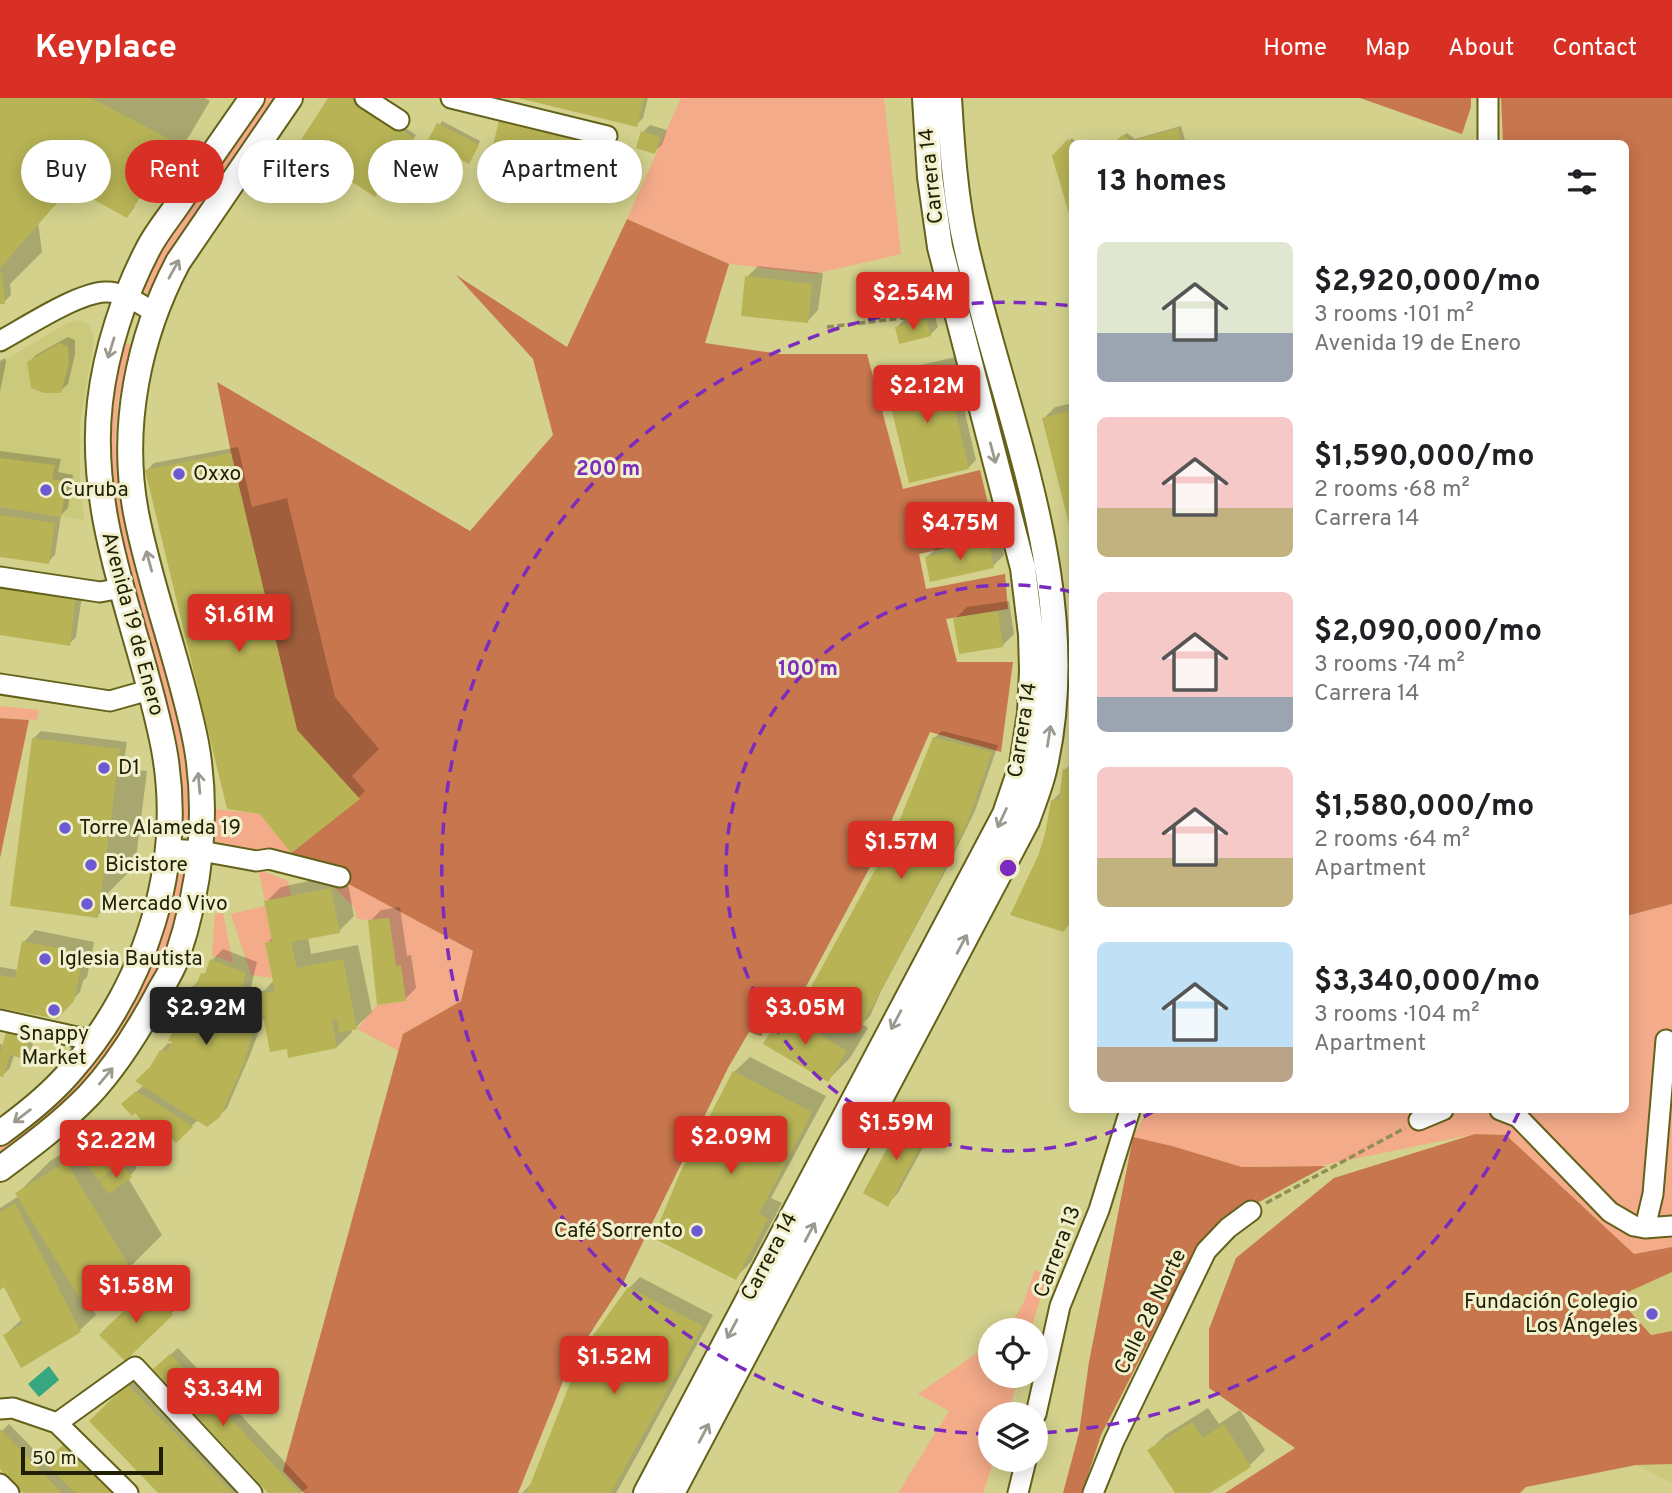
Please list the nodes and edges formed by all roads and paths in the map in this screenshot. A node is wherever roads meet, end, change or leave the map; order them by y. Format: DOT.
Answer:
graph roads {
  1 [pos="251,98"];
  2 [pos="290,98"];
  3 [pos="365,98"];
  4 [pos="451,98"];
  5 [pos="925,98"];
  6 [pos="949,98"];
  7 [pos="1488,98"];
  8 [pos="399,120"];
  9 [pos="607,136"];
  10 [pos="1488,140"];
  11 [pos="127,296"];
  12 [pos="956,312"];
  13 [pos="155,313"];
  14 [pos="827,327"];
  15 [pos="0,341"];
  16 [pos="0,577"];
  17 [pos="122,588"];
  18 [pos="0,684"];
  19 [pos="149,690"];
  20 [pos="168,849"];
  21 [pos="201,851"];
  22 [pos="340,877"];
  23 [pos="0,1020"];
  24 [pos="1666,1040"];
  25 [pos="95,1041"];
  26 [pos="1129,1113"];
  27 [pos="1508,1113"];
  28 [pos="1432,1114"];
  29 [pos="0,1133"];
  30 [pos="0,1169"];
  31 [pos="1251,1211"];
  32 [pos="1672,1226"];
  33 [pos="1645,1228"];
  34 [pos="1039,1402"];
  35 [pos="7,1408"];
  36 [pos="57,1423"];
  37 [pos="1023,1472"];
  38 [pos="0,1484"];
  39 [pos="9,1493"];
  40 [pos="128,1493"];
  41 [pos="252,1493"];
  42 [pos="646,1493"];
  43 [pos="672,1493"];
  44 [pos="1018,1493"];
  45 [pos="1093,1493"];
  1 -- 11 [label="main road, Avenida 19 de Enero"];
  13 -- 2 [label="main road, Avenida 19 de Enero, one-way"];
  3 -- 8 [label="street"];
  4 -- 9 [label="street"];
  5 -- 12 [label="main road, Carrera 14"];
  43 -- 6 [label="main road, Carrera 14, one-way"];
  7 -- 10 [label="street"];
  11 -- 13 [label="street"];
  11 -- 15 [label="street"];
  11 -- 17 [label="main road, Avenida 19 de Enero, one-way"];
  12 -- 14 [label="path"];
  12 -- 42 [label="main road, Carrera 14, one-way"];
  21 -- 13 [label="main road, Avenida 19 de Enero, one-way"];
  16 -- 17 [label="street"];
  17 -- 19 [label="main road, Avenida 19 de Enero"];
  18 -- 19 [label="street"];
  19 -- 20 [label="main road, Avenida 19 de Enero"];
  20 -- 21 [label="street"];
  20 -- 25 [label="main road, Avenida 19 de Enero"];
  21 -- 22 [label="street"];
  30 -- 21 [label="main road, Avenida 19 de Enero, one-way"];
  23 -- 25 [label="street"];
  24 -- 33 [label="street"];
  25 -- 29 [label="main road, Avenida 19 de Enero, one-way"];
  26 -- 34 [label="street, Carrera 13"];
  27 -- 33 [label="street"];
  28 -- 31 [label="path"];
  31 -- 45 [label="street, Calle 28 Norte"];
  32 -- 33 [label="street"];
  35 -- 36 [label="street"];
  36 -- 40 [label="street"];
  36 -- 41 [label="street"];
  37 -- 44 [label="street"];
  38 -- 39 [label="street"];
}
